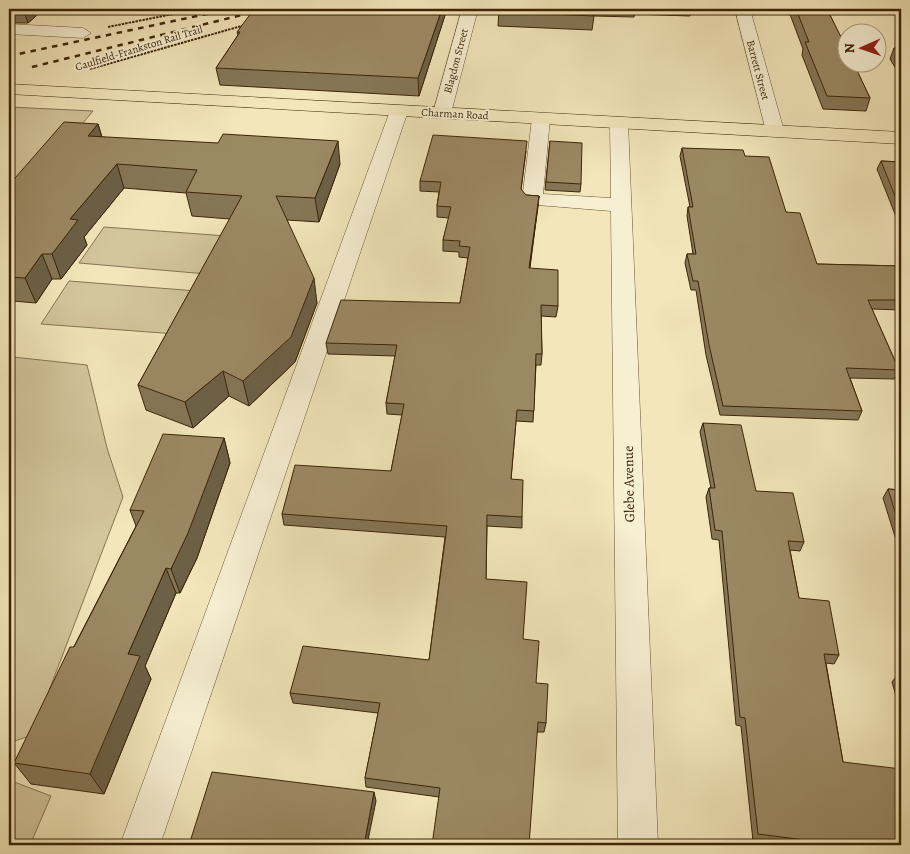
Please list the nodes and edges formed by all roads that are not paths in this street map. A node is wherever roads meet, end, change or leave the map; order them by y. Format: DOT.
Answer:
graph roads {
  1 [pos="470,9"];
  2 [pos="742,9"];
  3 [pos="9,29"];
  4 [pos="83,33"];
  5 [pos="9,89"];
  6 [pos="399,111"];
  7 [pos="442,113"];
  8 [pos="541,118"];
  9 [pos="619,123"];
  10 [pos="775,131"];
  11 [pos="901,138"];
  12 [pos="622,205"];
  13 [pos="140,845"];
  14 [pos="638,845"];
  1 -- 7 [label="street, Blagdon Street"];
  2 -- 10 [label="street, Barrett Street"];
  3 -- 4 [label="street"];
  5 -- 6 [label="main road, Charman Road"];
  6 -- 7 [label="main road, Charman Road"];
  6 -- 13 [label="street"];
  7 -- 8 [label="main road, Charman Road"];
  8 -- 9 [label="main road, Charman Road"];
  8 -- 12 [label="street"];
  9 -- 10 [label="main road, Charman Road"];
  9 -- 12 [label="street, Glebe Avenue"];
  10 -- 11 [label="main road, Charman Road"];
  12 -- 14 [label="street, Glebe Avenue"];
}
